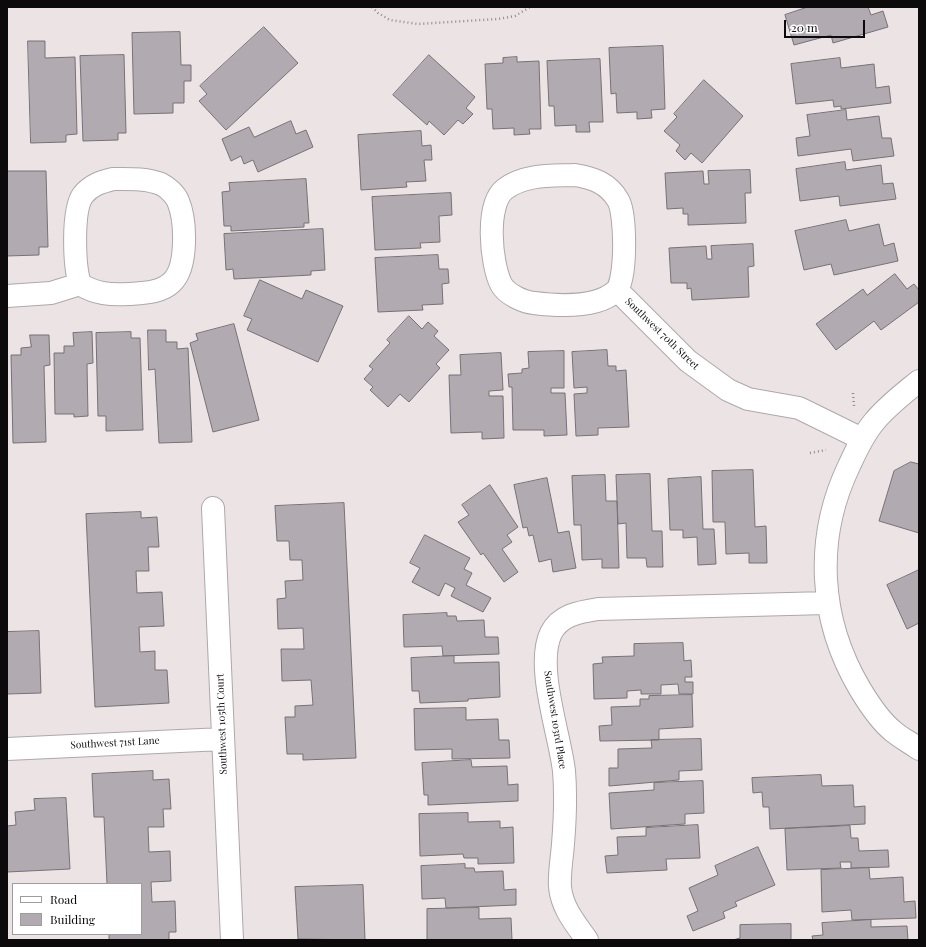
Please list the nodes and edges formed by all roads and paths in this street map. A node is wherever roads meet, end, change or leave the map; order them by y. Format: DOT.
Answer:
graph roads {
  1 [pos="372,7"];
  2 [pos="530,7"];
  3 [pos="80,284"];
  4 [pos="617,290"];
  5 [pos="7,296"];
  6 [pos="919,381"];
  7 [pos="853,393"];
  8 [pos="854,409"];
  9 [pos="862,439"];
  10 [pos="827,450"];
  11 [pos="810,453"];
  12 [pos="213,508"];
  13 [pos="827,603"];
  14 [pos="223,739"];
  15 [pos="7,748"];
  16 [pos="919,749"];
  17 [pos="232,940"];
  18 [pos="587,940"];
  1 -- 2 [label="path"];
  3 -- 3 [label="street"];
  3 -- 5 [label="street"];
  4 -- 4 [label="street, Southwest 70th Street"];
  4 -- 9 [label="street, Southwest 70th Street"];
  6 -- 9 [label="street"];
  7 -- 8 [label="path"];
  9 -- 13 [label="street"];
  10 -- 11 [label="path"];
  12 -- 14 [label="street, Southwest 105th Court"];
  13 -- 16 [label="street"];
  13 -- 18 [label="street, Southwest 103rd Place"];
  14 -- 15 [label="street, Southwest 71st Lane"];
  14 -- 17 [label="street, Southwest 105th Court"];
}
